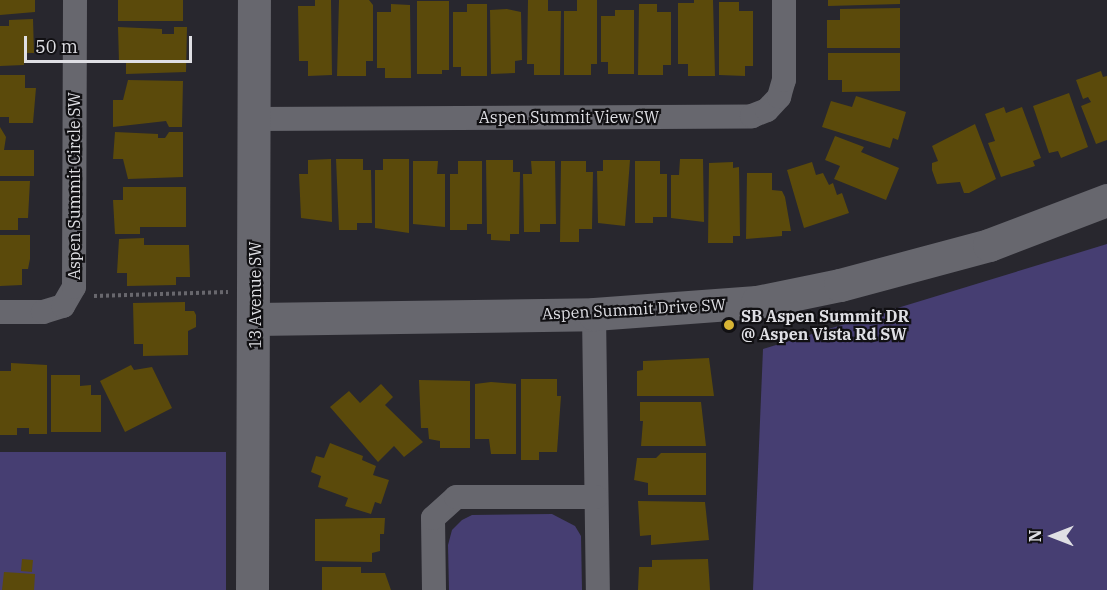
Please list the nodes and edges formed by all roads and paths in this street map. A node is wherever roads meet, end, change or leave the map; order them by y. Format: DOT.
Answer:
graph roads {
  1 [pos="75,0"];
  2 [pos="254,0"];
  3 [pos="784,0"];
  4 [pos="255,119"];
  5 [pos="1107,200"];
  6 [pos="69,296"];
  7 [pos="255,303"];
  8 [pos="0,312"];
  9 [pos="594,314"];
  10 [pos="596,497"];
  11 [pos="252,590"];
  12 [pos="434,590"];
  13 [pos="598,590"];
  1 -- 6 [label="street, Aspen Summit Circle SW"];
  2 -- 4 [label="street, 13 Avenue SW"];
  3 -- 4 [label="street, Aspen Summit View SW"];
  4 -- 7 [label="street, 13 Avenue SW"];
  5 -- 9 [label="street, Aspen Summit Drive SW"];
  6 -- 7 [label="path"];
  6 -- 8 [label="street, Aspen Summit Circle SW"];
  7 -- 9 [label="street, Aspen Summit Drive SW"];
  7 -- 11 [label="street, 13 Avenue SW"];
  9 -- 10 [label="street"];
  10 -- 12 [label="street"];
  10 -- 13 [label="street"];
}
